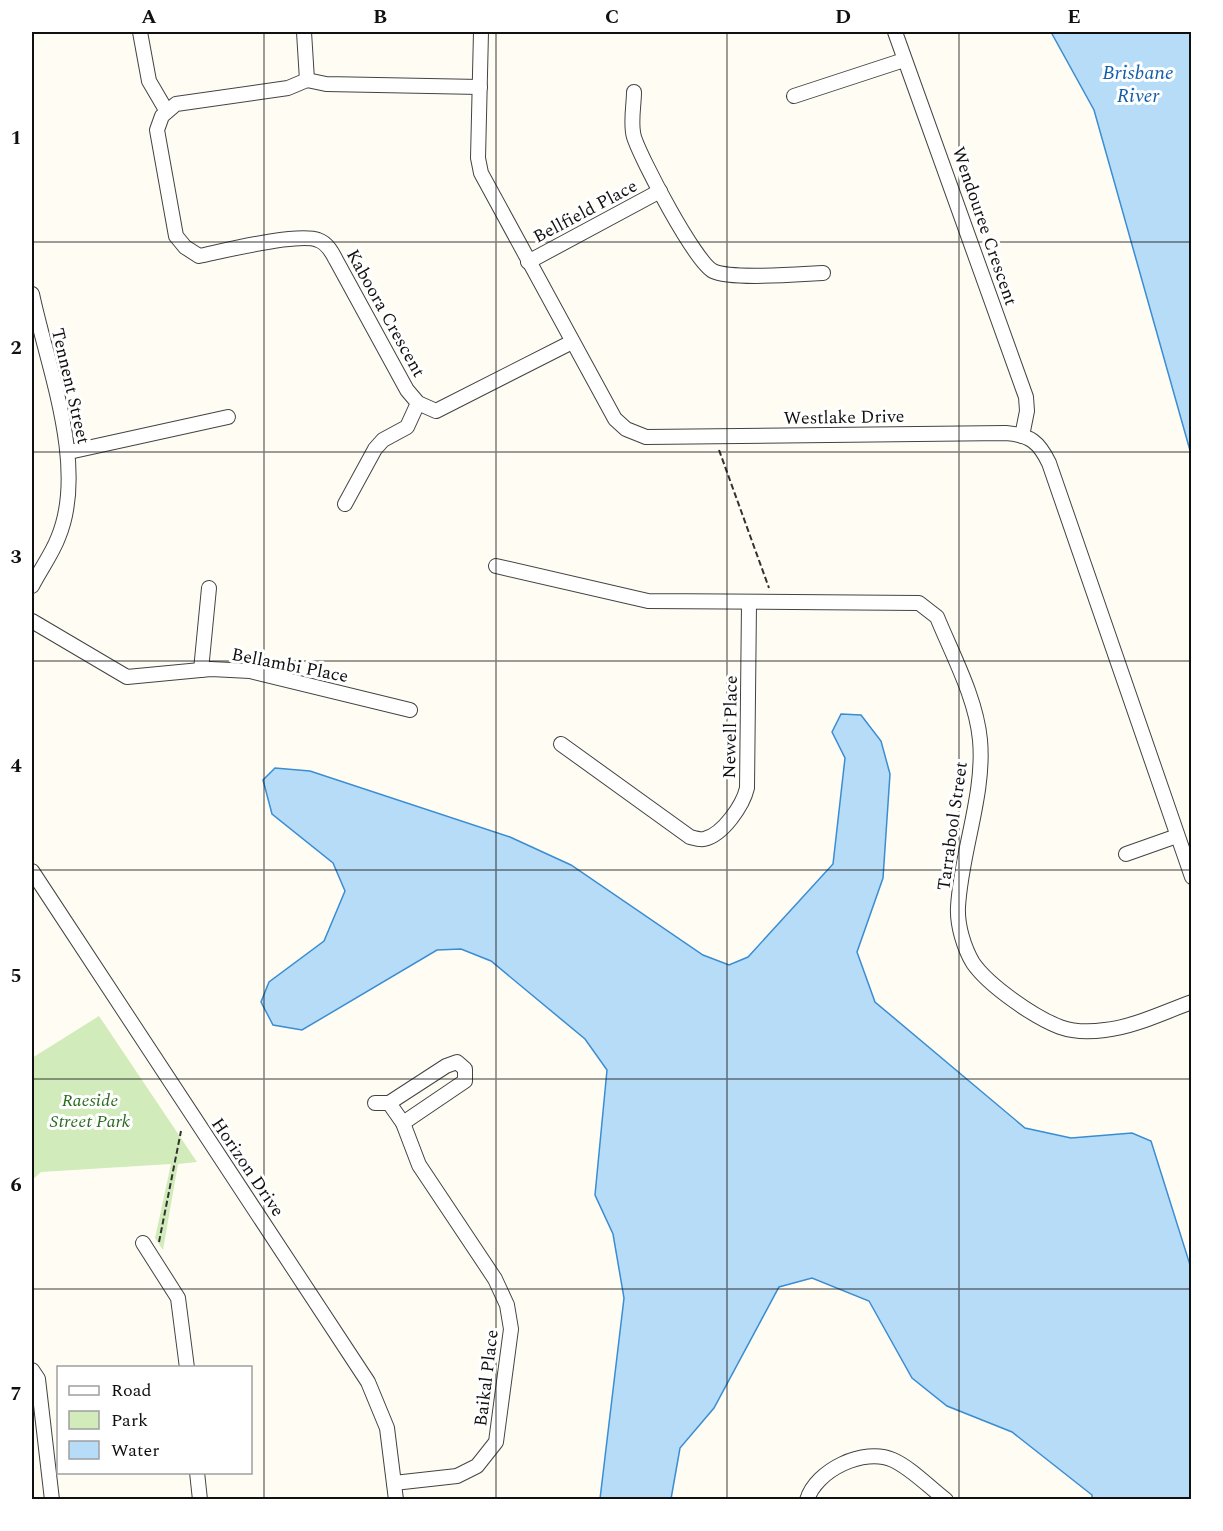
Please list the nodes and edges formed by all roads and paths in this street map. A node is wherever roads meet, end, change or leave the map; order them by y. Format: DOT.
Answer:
graph roads {
  1 [pos="140,32"];
  2 [pos="304,32"];
  3 [pos="481,32"];
  4 [pos="895,32"];
  5 [pos="904,60"];
  6 [pos="307,80"];
  7 [pos="480,87"];
  8 [pos="634,92"];
  9 [pos="794,96"];
  10 [pos="166,110"];
  11 [pos="660,191"];
  12 [pos="528,262"];
  13 [pos="823,273"];
  14 [pos="32,294"];
  15 [pos="35,325"];
  16 [pos="572,342"];
  17 [pos="418,403"];
  18 [pos="228,417"];
  19 [pos="1022,436"];
  20 [pos="719,450"];
  21 [pos="69,452"];
  22 [pos="345,504"];
  23 [pos="496,566"];
  24 [pos="32,586"];
  25 [pos="209,588"];
  26 [pos="775,603"];
  27 [pos="749,604"];
  28 [pos="32,621"];
  29 [pos="201,670"];
  30 [pos="410,710"];
  31 [pos="561,744"];
  32 [pos="1177,836"];
  33 [pos="1126,854"];
  34 [pos="32,871"];
  35 [pos="1191,877"];
  36 [pos="1191,1002"];
  37 [pos="403,1123"];
  38 [pos="181,1131"];
  39 [pos="144,1245"];
  40 [pos="187,1366"];
  41 [pos="32,1370"];
  42 [pos="197,1474"];
  43 [pos="394,1483"];
  44 [pos="52,1500"];
  45 [pos="200,1500"];
  46 [pos="396,1500"];
  47 [pos="807,1500"];
  48 [pos="946,1500"];
  1 -- 10 [label="street"];
  2 -- 6 [label="street"];
  3 -- 7 [label="street, Westlake Drive"];
  4 -- 5 [label="street, Wendouree Crescent"];
  5 -- 9 [label="street"];
  5 -- 19 [label="street, Wendouree Crescent"];
  6 -- 7 [label="street"];
  6 -- 10 [label="street"];
  7 -- 12 [label="street, Westlake Drive"];
  8 -- 11 [label="street, Bellfield Place"];
  10 -- 17 [label="street, Kaboora Crescent"];
  11 -- 12 [label="street, Bellfield Place"];
  11 -- 13 [label="street, Bellfield Place"];
  12 -- 16 [label="street, Westlake Drive"];
  14 -- 15 [label="street, Tennent Street"];
  15 -- 21 [label="street, Tennent Street"];
  16 -- 17 [label="street, Kaboora Crescent"];
  16 -- 19 [label="street, Westlake Drive"];
  17 -- 22 [label="street"];
  18 -- 21 [label="street"];
  19 -- 32 [label="street"];
  20 -- 26 [label="path"];
  21 -- 24 [label="street, Tennent Street"];
  23 -- 27 [label="street, Tarrabool Street"];
  25 -- 29 [label="street"];
  26 -- 27 [label="street, Tarrabool Street"];
  26 -- 36 [label="street, Tarrabool Street"];
  27 -- 31 [label="street, Newell Place"];
  28 -- 29 [label="street, Bellambi Place"];
  29 -- 30 [label="street, Bellambi Place"];
  32 -- 33 [label="street"];
  32 -- 35 [label="street"];
  34 -- 43 [label="street, Horizon Drive"];
  37 -- 37 [label="street, Baikal Place"];
  37 -- 43 [label="street, Baikal Place"];
  38 -- 39 [label="path"];
  39 -- 40 [label="street"];
  41 -- 44 [label="street"];
  42 -- 45 [label="street"];
  43 -- 46 [label="street, Horizon Drive"];
  47 -- 48 [label="street"];
}
